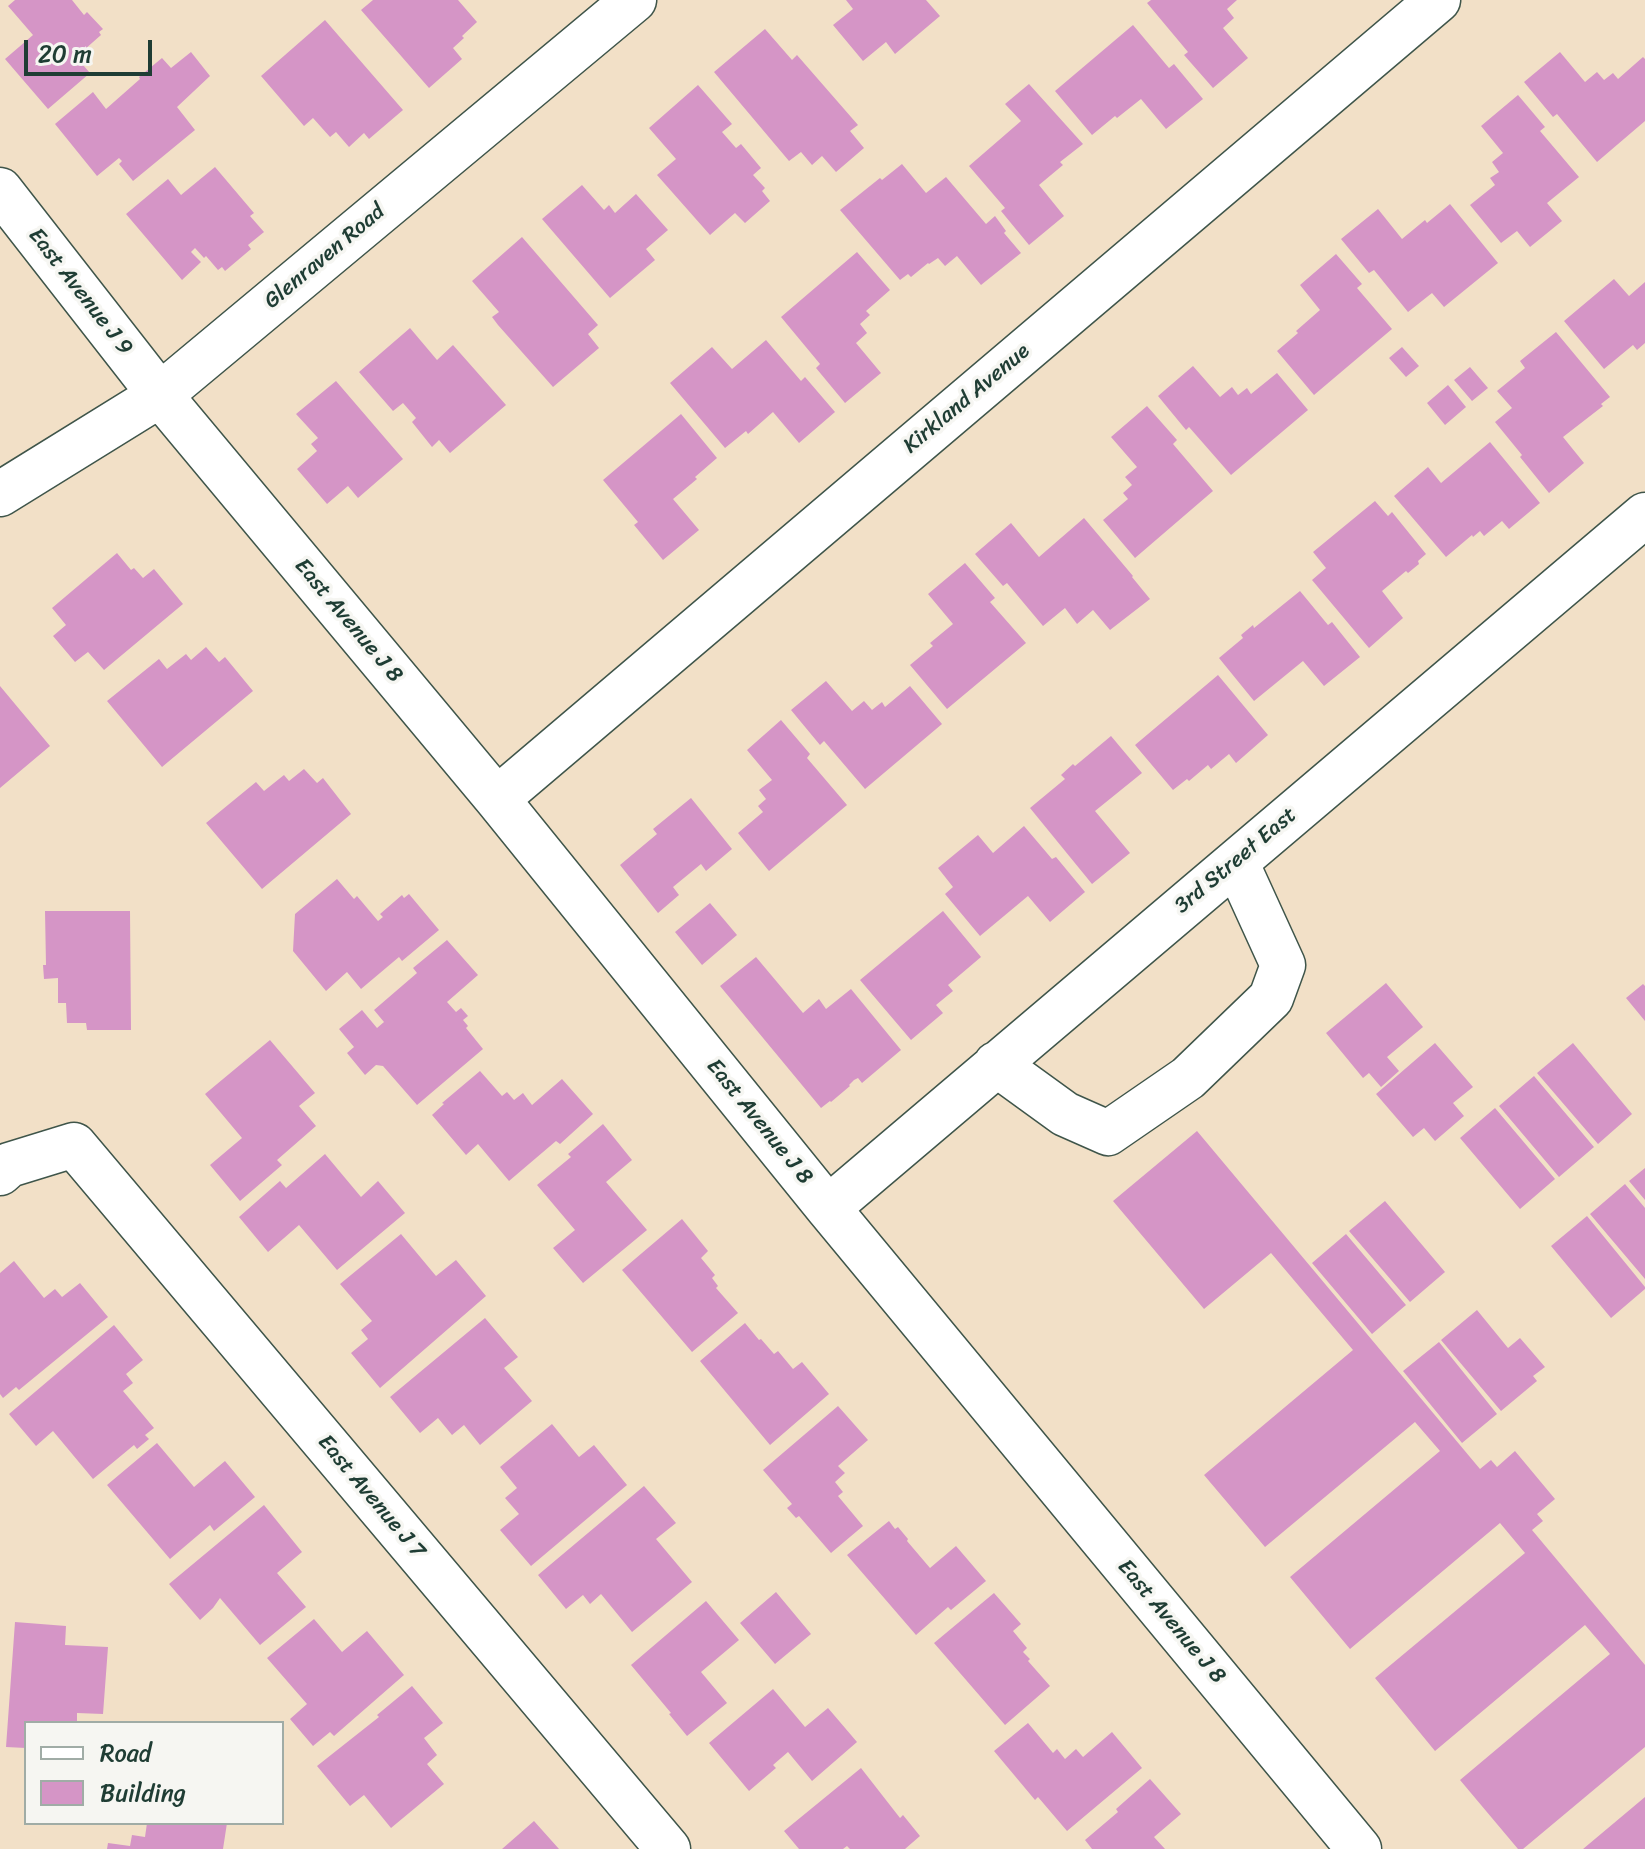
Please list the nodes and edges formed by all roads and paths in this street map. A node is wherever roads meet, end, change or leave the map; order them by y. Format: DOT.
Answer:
graph roads {
  1 [pos="634,0"];
  2 [pos="1438,0"];
  3 [pos="0,190"];
  4 [pos="160,395"];
  5 [pos="0,494"];
  6 [pos="1645,515"];
  7 [pos="497,799"];
  8 [pos="1236,862"];
  9 [pos="996,1064"];
  10 [pos="0,1173"];
  11 [pos="828,1208"];
  12 [pos="668,1849"];
  13 [pos="1359,1849"];
  1 -- 4 [label="street, Glenraven Road"];
  2 -- 7 [label="street, Kirkland Avenue"];
  3 -- 4 [label="street, East Avenue J 9"];
  4 -- 5 [label="street, Glenraven Road"];
  4 -- 7 [label="street, East Avenue J 8"];
  6 -- 8 [label="street, 3rd Street East"];
  7 -- 11 [label="street, East Avenue J 8"];
  8 -- 9 [label="street, 3rd Street East"];
  8 -- 9 [label="street"];
  9 -- 11 [label="street, 3rd Street East"];
  10 -- 12 [label="street, East Avenue J 7"];
  11 -- 13 [label="street, East Avenue J 8"];
}
